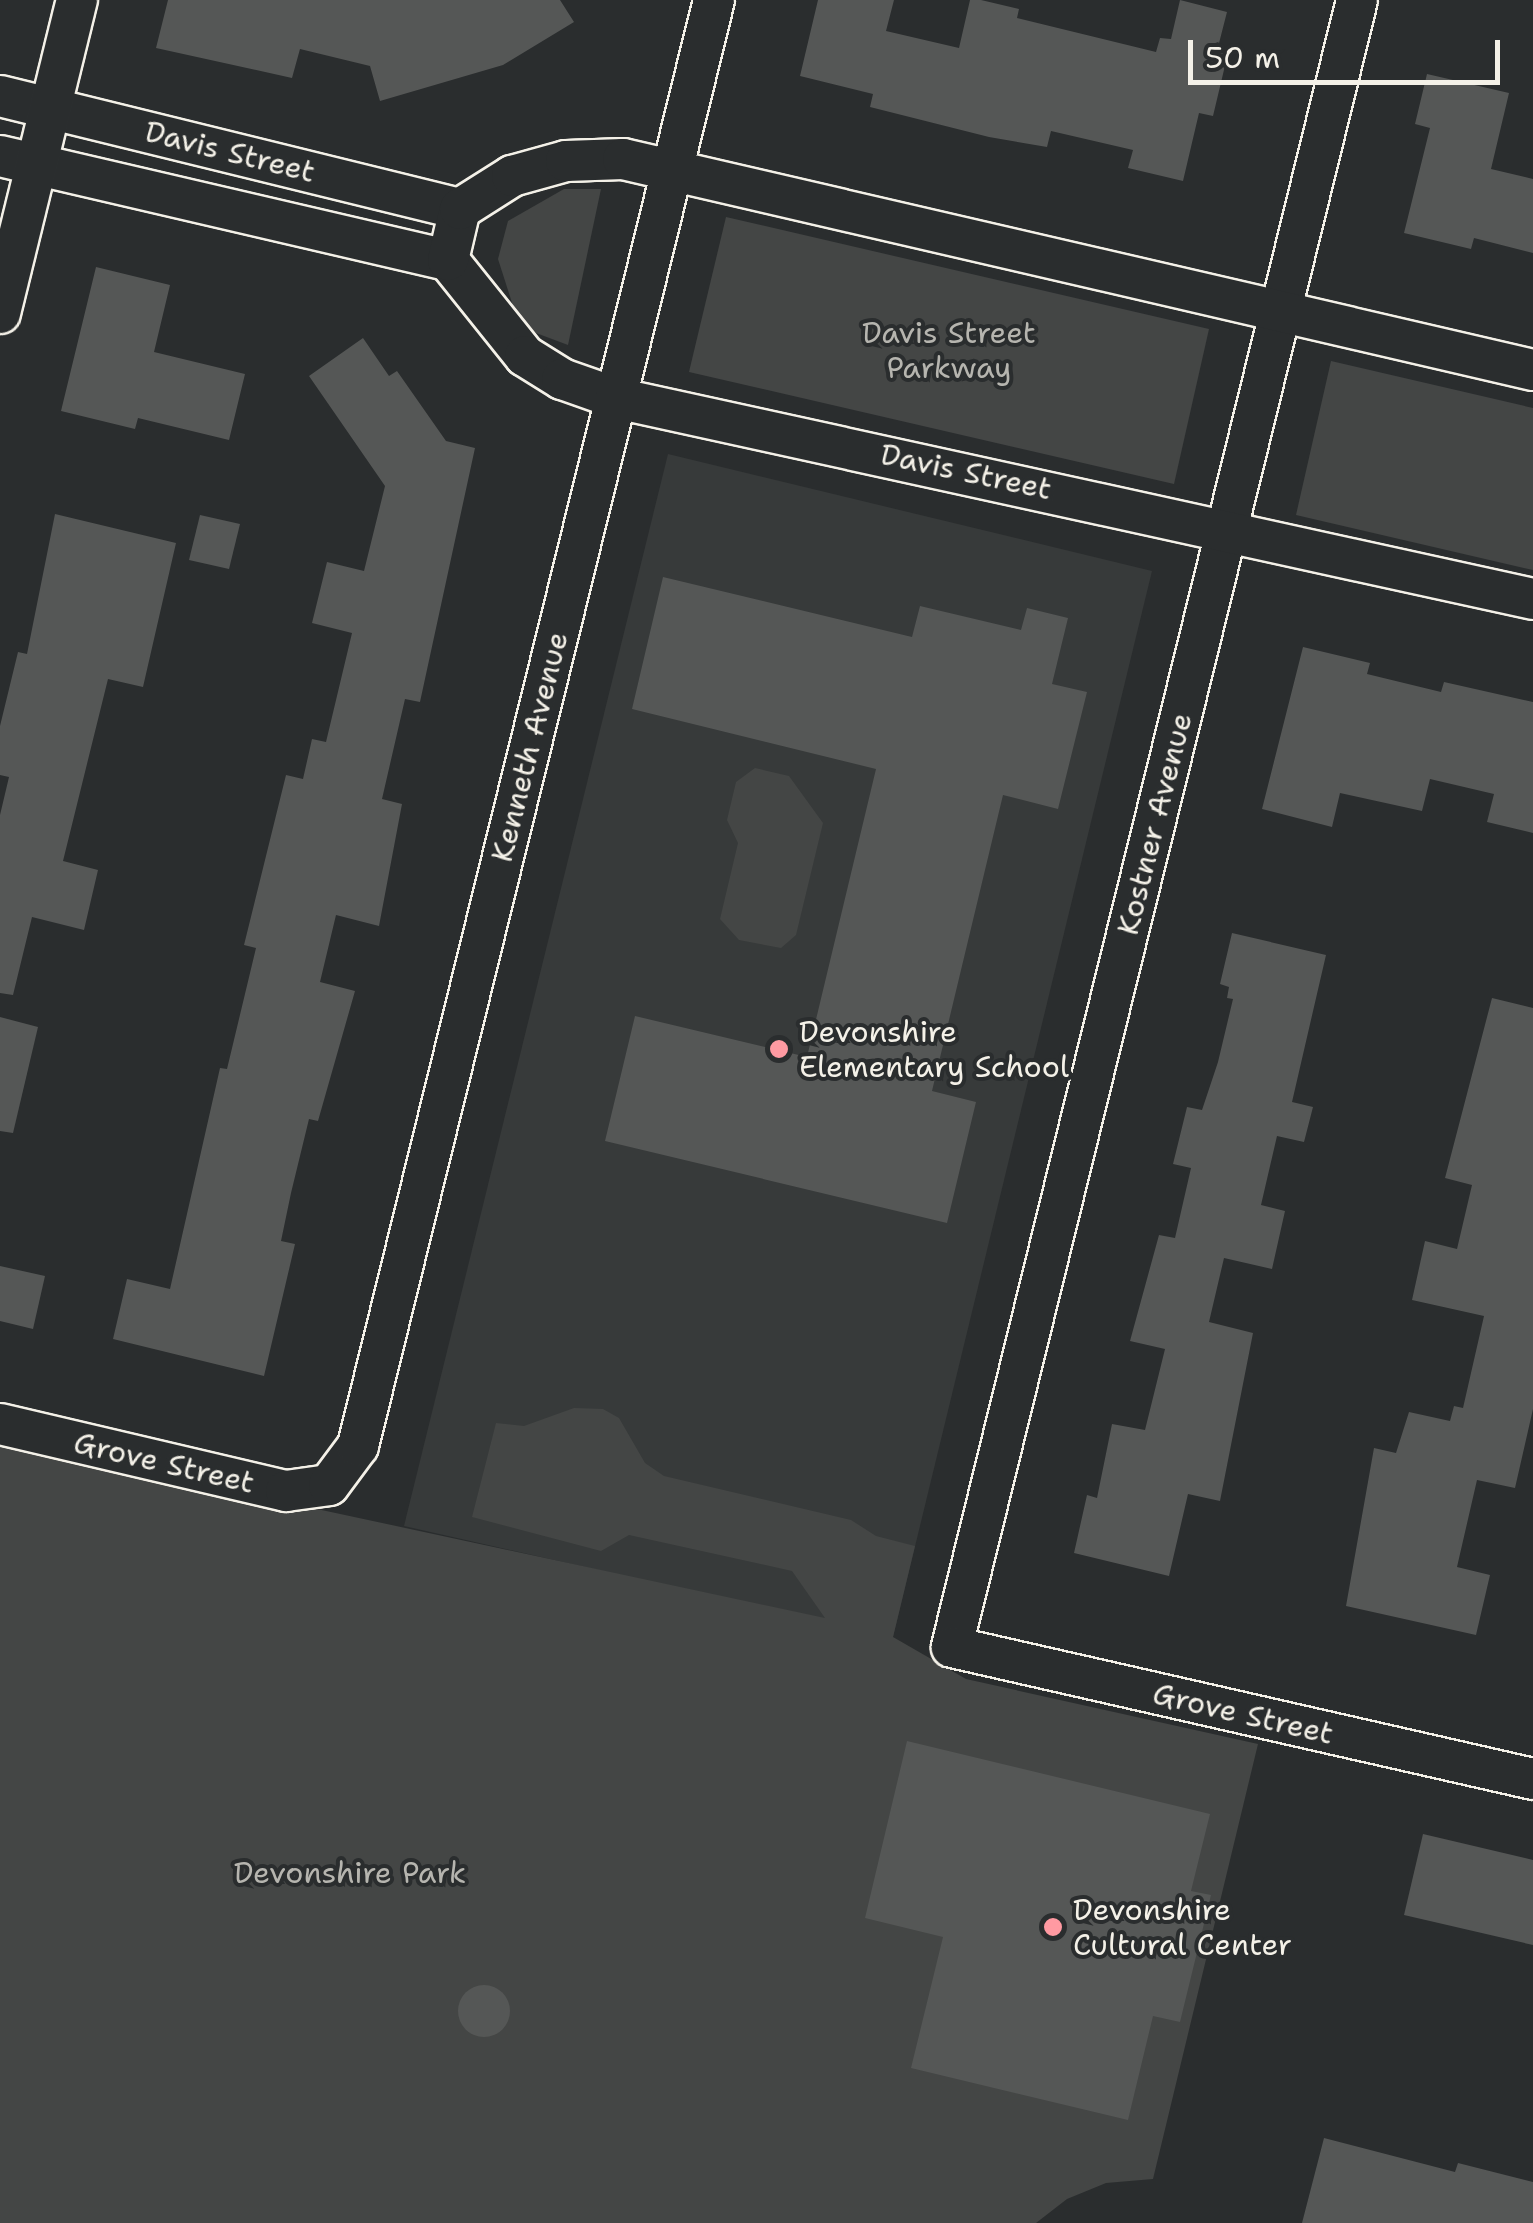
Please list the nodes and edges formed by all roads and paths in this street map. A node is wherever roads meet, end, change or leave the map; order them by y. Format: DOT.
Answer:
graph roads {
  1 [pos="77,0"];
  2 [pos="714,0"];
  3 [pos="1357,0"];
  4 [pos="0,96"];
  5 [pos="50,108"];
  6 [pos="18,160"];
  7 [pos="672,171"];
  8 [pos="460,209"];
  9 [pos="448,260"];
  10 [pos="1281,312"];
  11 [pos="0,313"];
  12 [pos="1533,370"];
  13 [pos="616,398"];
  14 [pos="1228,527"];
  15 [pos="1533,599"];
  16 [pos="0,1424"];
  17 [pos="329,1485"];
  18 [pos="952,1648"];
  19 [pos="1533,1779"];
  1 -- 5 [label="street"];
  2 -- 7 [label="street, Kenneth Avenue"];
  3 -- 10 [label="street, Kostner Avenue"];
  4 -- 5 [label="street, Davis Street"];
  5 -- 6 [label="street"];
  5 -- 8 [label="street, Davis Street"];
  6 -- 9 [label="street, Davis Street"];
  6 -- 11 [label="street"];
  7 -- 8 [label="street"];
  7 -- 10 [label="street"];
  7 -- 13 [label="street, Kenneth Avenue"];
  8 -- 9 [label="street"];
  9 -- 13 [label="street, Davis Street"];
  10 -- 12 [label="street"];
  10 -- 14 [label="street, Kostner Avenue"];
  13 -- 14 [label="street, Davis Street"];
  13 -- 17 [label="street, Kenneth Avenue"];
  14 -- 15 [label="street, Davis Street"];
  14 -- 18 [label="street, Kostner Avenue"];
  16 -- 17 [label="street, Grove Street"];
  18 -- 19 [label="street, Grove Street"];
}
